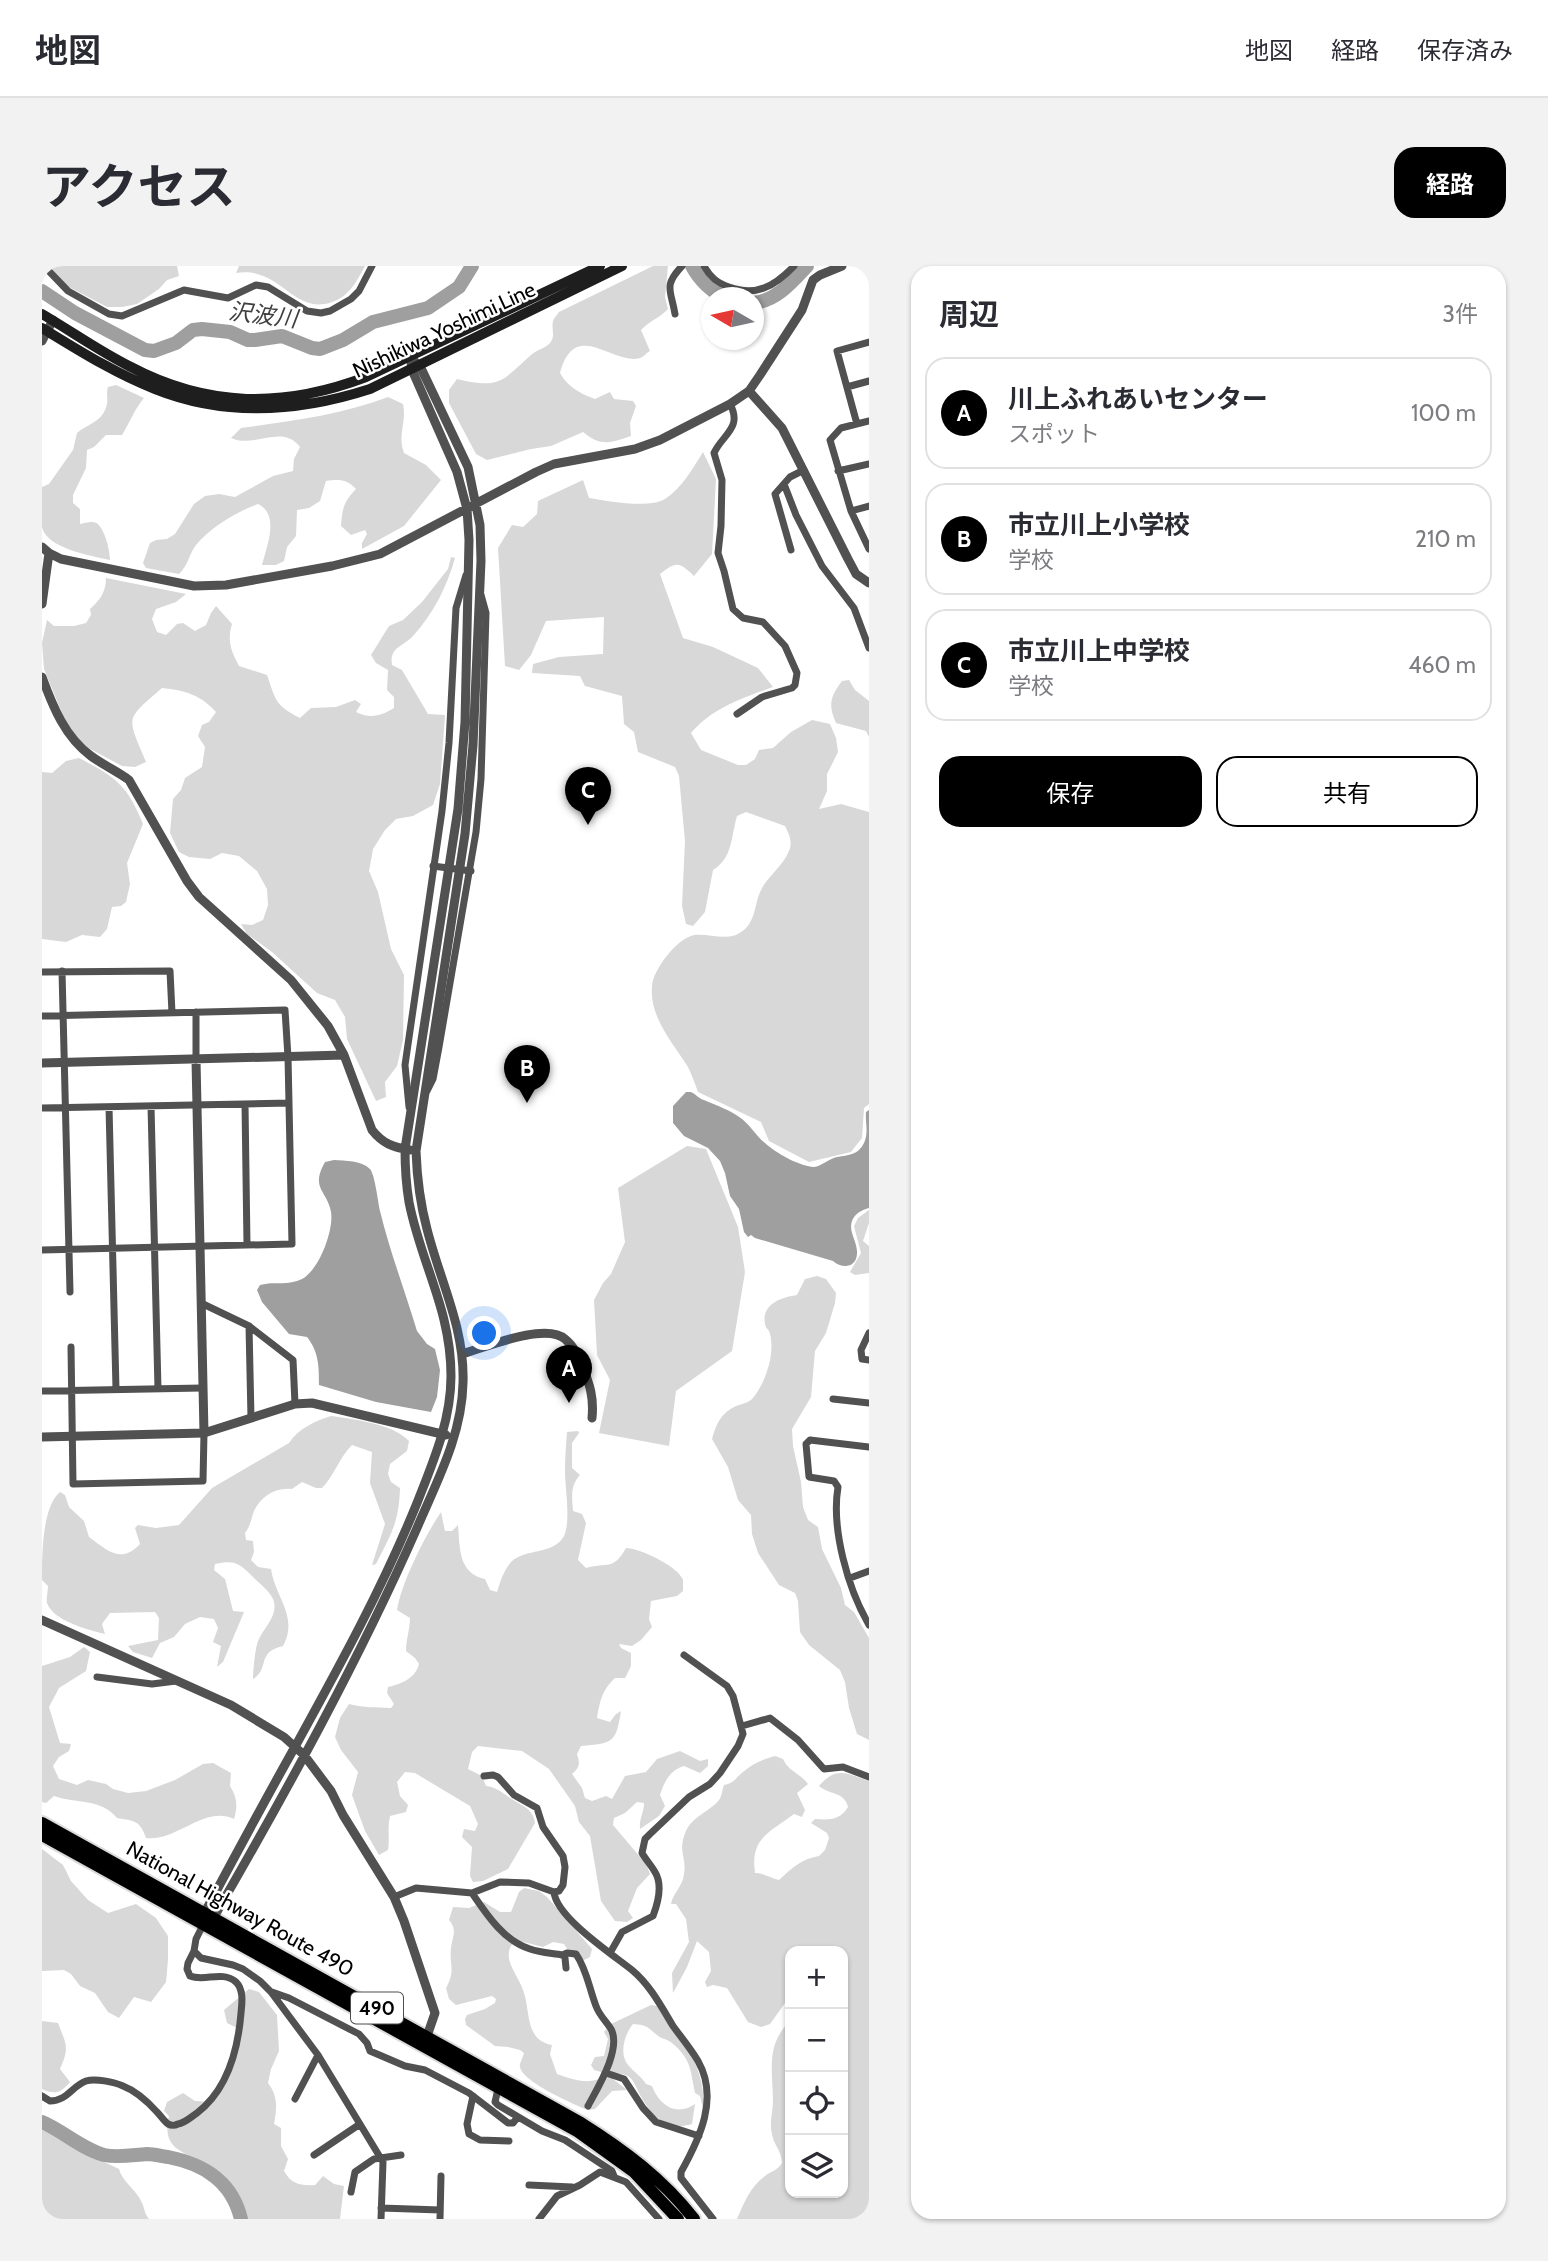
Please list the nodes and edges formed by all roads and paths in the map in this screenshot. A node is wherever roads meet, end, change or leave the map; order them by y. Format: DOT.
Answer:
graph roads {
  1 [pos="44,266"];
  2 [pos="372,266"];
  3 [pos="600,266"];
  4 [pos="622,266"];
  5 [pos="682,266"];
  6 [pos="704,266"];
  7 [pos="794,266"];
  8 [pos="842,266"];
  9 [pos="42,314"];
  10 [pos="675,314"];
  11 [pos="53,320"];
  12 [pos="45,329"];
  13 [pos="42,341"];
  14 [pos="869,342"];
  15 [pos="410,357"];
  16 [pos="416,368"];
  17 [pos="869,381"];
  18 [pos="847,387"];
  19 [pos="749,391"];
  20 [pos="730,404"];
  21 [pos="869,421"];
  22 [pos="857,424"];
  23 [pos="869,464"];
  24 [pos="804,470"];
  25 [pos="838,471"];
  26 [pos="784,484"];
  27 [pos="477,504"];
  28 [pos="869,506"];
  29 [pos="467,509"];
  30 [pos="851,511"];
  31 [pos="869,549"];
  32 [pos="46,550"];
  33 [pos="791,550"];
  34 [pos="469,568"];
  35 [pos="869,583"];
  36 [pos="480,591"];
  37 [pos="42,604"];
  38 [pos="869,648"];
  39 [pos="42,677"];
  40 [pos="737,714"];
  41 [pos="433,866"];
  42 [pos="471,871"];
  43 [pos="62,971"];
  44 [pos="42,972"];
  45 [pos="196,1012"];
  46 [pos="172,1013"];
  47 [pos="64,1015"];
  48 [pos="42,1016"];
  49 [pos="344,1055"];
  50 [pos="288,1057"];
  51 [pos="196,1060"];
  52 [pos="65,1062"];
  53 [pos="42,1063"];
  54 [pos="423,1097"];
  55 [pos="289,1103"];
  56 [pos="245,1104"];
  57 [pos="197,1105"];
  58 [pos="151,1106"];
  59 [pos="109,1107"];
  60 [pos="42,1108"];
  61 [pos="65,1108"];
  62 [pos="410,1111"];
  63 [pos="405,1149"];
  64 [pos="416,1151"];
  65 [pos="247,1245"];
  66 [pos="155,1247"];
  67 [pos="200,1247"];
  68 [pos="112,1248"];
  69 [pos="69,1249"];
  70 [pos="42,1250"];
  71 [pos="69,1292"];
  72 [pos="201,1303"];
  73 [pos="248,1326"];
  74 [pos="869,1333"];
  75 [pos="71,1347"];
  76 [pos="462,1354"];
  77 [pos="869,1360"];
  78 [pos="202,1388"];
  79 [pos="116,1389"];
  80 [pos="158,1389"];
  81 [pos="72,1390"];
  82 [pos="42,1391"];
  83 [pos="833,1399"];
  84 [pos="869,1403"];
  85 [pos="295,1404"];
  86 [pos="592,1418"];
  87 [pos="251,1419"];
  88 [pos="204,1433"];
  89 [pos="443,1434"];
  90 [pos="72,1436"];
  91 [pos="42,1437"];
  92 [pos="454,1437"];
  93 [pos="869,1447"];
  94 [pos="869,1571"];
  95 [pos="850,1578"];
  96 [pos="42,1620"];
  97 [pos="869,1625"];
  98 [pos="684,1655"];
  99 [pos="97,1677"];
  100 [pos="176,1681"];
  101 [pos="742,1726"];
  102 [pos="295,1746"];
  103 [pos="304,1755"];
  104 [pos="484,1776"];
  105 [pos="869,1777"];
  106 [pos="42,1822"];
  107 [pos="42,1835"];
  108 [pos="554,1892"];
  109 [pos="472,1893"];
  110 [pos="394,1896"];
  111 [pos="207,1918"];
  112 [pos="194,1951"];
  113 [pos="610,1953"];
  114 [pos="563,1955"];
  115 [pos="566,1968"];
  116 [pos="271,1992"];
  117 [pos="425,2041"];
  118 [pos="318,2055"];
  119 [pos="606,2073"];
  120 [pos="498,2089"];
  121 [pos="42,2096"];
  122 [pos="472,2096"];
  123 [pos="295,2099"];
  124 [pos="588,2106"];
  125 [pos="517,2118"];
  126 [pos="360,2124"];
  127 [pos="699,2136"];
  128 [pos="509,2141"];
  129 [pos="401,2154"];
  130 [pos="314,2155"];
  131 [pos="380,2158"];
  132 [pos="441,2176"];
  133 [pos="614,2176"];
  134 [pos="529,2185"];
  135 [pos="572,2187"];
  136 [pos="351,2192"];
  137 [pos="381,2208"];
  138 [pos="440,2210"];
  139 [pos="381,2219"];
  140 [pos="440,2219"];
  141 [pos="539,2219"];
  142 [pos="659,2219"];
  143 [pos="678,2219"];
  144 [pos="694,2219"];
  145 [pos="713,2219"];
  1 -- 2 [label="street"];
  3 -- 15 [label="main road, Nishikiwa Yoshimi Line"];
  4 -- 16 [label="main road, Nishikiwa Yoshimi Line"];
  5 -- 10 [label="street"];
  6 -- 7 [label="street"];
  8 -- 19 [label="street"];
  9 -- 11 [label="main road, Nishikiwa Yoshimi Line"];
  11 -- 12 [label="street"];
  11 -- 15 [label="main road, Nishikiwa Yoshimi Line"];
  12 -- 13 [label="street"];
  12 -- 16 [label="main road, Nishikiwa Yoshimi Line"];
  14 -- 18 [label="street"];
  15 -- 16 [label="street"];
  16 -- 27 [label="street"];
  16 -- 29 [label="street"];
  17 -- 18 [label="street"];
  18 -- 22 [label="street"];
  19 -- 20 [label="street"];
  19 -- 24 [label="street"];
  20 -- 27 [label="street"];
  20 -- 40 [label="street"];
  21 -- 22 [label="street"];
  22 -- 25 [label="street"];
  23 -- 25 [label="street"];
  24 -- 26 [label="street"];
  24 -- 35 [label="street"];
  25 -- 30 [label="street"];
  26 -- 33 [label="street"];
  26 -- 38 [label="street"];
  27 -- 29 [label="street"];
  27 -- 36 [label="street"];
  28 -- 30 [label="street"];
  29 -- 32 [label="street"];
  29 -- 34 [label="street"];
  30 -- 31 [label="street"];
  32 -- 37 [label="street"];
  34 -- 41 [label="street"];
  34 -- 62 [label="street"];
  36 -- 42 [label="street"];
  36 -- 54 [label="street"];
  39 -- 49 [label="street"];
  41 -- 42 [label="street, bridge"];
  41 -- 62 [label="street"];
  42 -- 54 [label="street"];
  43 -- 44 [label="street"];
  43 -- 46 [label="street"];
  43 -- 47 [label="street"];
  45 -- 46 [label="street"];
  45 -- 50 [label="street"];
  45 -- 51 [label="street"];
  46 -- 47 [label="street"];
  47 -- 48 [label="street"];
  47 -- 52 [label="street"];
  49 -- 50 [label="street"];
  49 -- 63 [label="street"];
  50 -- 51 [label="street"];
  50 -- 55 [label="street"];
  51 -- 52 [label="street"];
  51 -- 57 [label="street"];
  52 -- 53 [label="street"];
  52 -- 61 [label="street"];
  54 -- 64 [label="street"];
  55 -- 56 [label="street"];
  55 -- 65 [label="street"];
  56 -- 57 [label="street"];
  56 -- 65 [label="street"];
  57 -- 58 [label="street"];
  57 -- 67 [label="street"];
  58 -- 59 [label="street"];
  58 -- 66 [label="street"];
  59 -- 61 [label="street"];
  59 -- 68 [label="street"];
  60 -- 61 [label="street"];
  61 -- 69 [label="street"];
  62 -- 63 [label="street"];
  63 -- 64 [label="street"];
  63 -- 89 [label="street"];
  64 -- 76 [label="street"];
  65 -- 67 [label="street"];
  66 -- 67 [label="street"];
  66 -- 68 [label="street"];
  66 -- 80 [label="street"];
  67 -- 72 [label="street"];
  68 -- 69 [label="street"];
  68 -- 79 [label="street"];
  69 -- 70 [label="street"];
  69 -- 71 [label="street"];
  72 -- 73 [label="street"];
  72 -- 78 [label="street"];
  73 -- 85 [label="street"];
  73 -- 87 [label="street"];
  74 -- 77 [label="street"];
  75 -- 81 [label="street"];
  76 -- 86 [label="street"];
  76 -- 92 [label="street"];
  78 -- 80 [label="street"];
  78 -- 88 [label="street"];
  79 -- 80 [label="street"];
  79 -- 81 [label="street"];
  81 -- 82 [label="street"];
  81 -- 90 [label="street"];
  83 -- 84 [label="street"];
  85 -- 87 [label="street"];
  85 -- 89 [label="street"];
  87 -- 88 [label="street"];
  88 -- 90 [label="street"];
  88 -- 90 [label="street"];
  89 -- 92 [label="street"];
  89 -- 102 [label="street"];
  90 -- 91 [label="street"];
  92 -- 103 [label="street"];
  93 -- 95 [label="street"];
  94 -- 95 [label="street"];
  95 -- 97 [label="street"];
  96 -- 100 [label="street"];
  98 -- 101 [label="street"];
  99 -- 100 [label="street"];
  100 -- 102 [label="street"];
  101 -- 105 [label="street"];
  101 -- 113 [label="street"];
  102 -- 103 [label="street"];
  102 -- 111 [label="street"];
  103 -- 110 [label="street"];
  103 -- 111 [label="street"];
  104 -- 108 [label="street"];
  106 -- 111 [label="highway, National Highway Route 490 / 490"];
  107 -- 111 [label="highway, National Highway Route 490 / 490"];
  108 -- 109 [label="street"];
  108 -- 113 [label="street"];
  109 -- 110 [label="street"];
  109 -- 114 [label="street"];
  110 -- 117 [label="street"];
  111 -- 112 [label="street"];
  111 -- 117 [label="highway, National Highway Route 490 / 490"];
  112 -- 116 [label="street"];
  112 -- 121 [label="street"];
  113 -- 127 [label="street"];
  114 -- 115 [label="street"];
  114 -- 119 [label="street"];
  116 -- 118 [label="street"];
  116 -- 122 [label="street"];
  117 -- 120 [label="highway, National Highway Route 490 / 490"];
  117 -- 144 [label="highway, National Highway Route 490 / 490"];
  118 -- 123 [label="street"];
  118 -- 126 [label="street"];
  119 -- 124 [label="street"];
  119 -- 127 [label="street"];
  120 -- 125 [label="street"];
  120 -- 143 [label="highway, National Highway Route 490 / 490"];
  122 -- 125 [label="street"];
  122 -- 128 [label="street"];
  125 -- 133 [label="street"];
  126 -- 130 [label="street"];
  126 -- 131 [label="street"];
  127 -- 145 [label="street"];
  129 -- 131 [label="street"];
  131 -- 136 [label="street"];
  131 -- 137 [label="street"];
  132 -- 138 [label="street"];
  133 -- 135 [label="street"];
  133 -- 142 [label="street"];
  134 -- 135 [label="street"];
  135 -- 141 [label="street"];
  137 -- 138 [label="street"];
  137 -- 139 [label="street"];
  138 -- 140 [label="street"];
}
